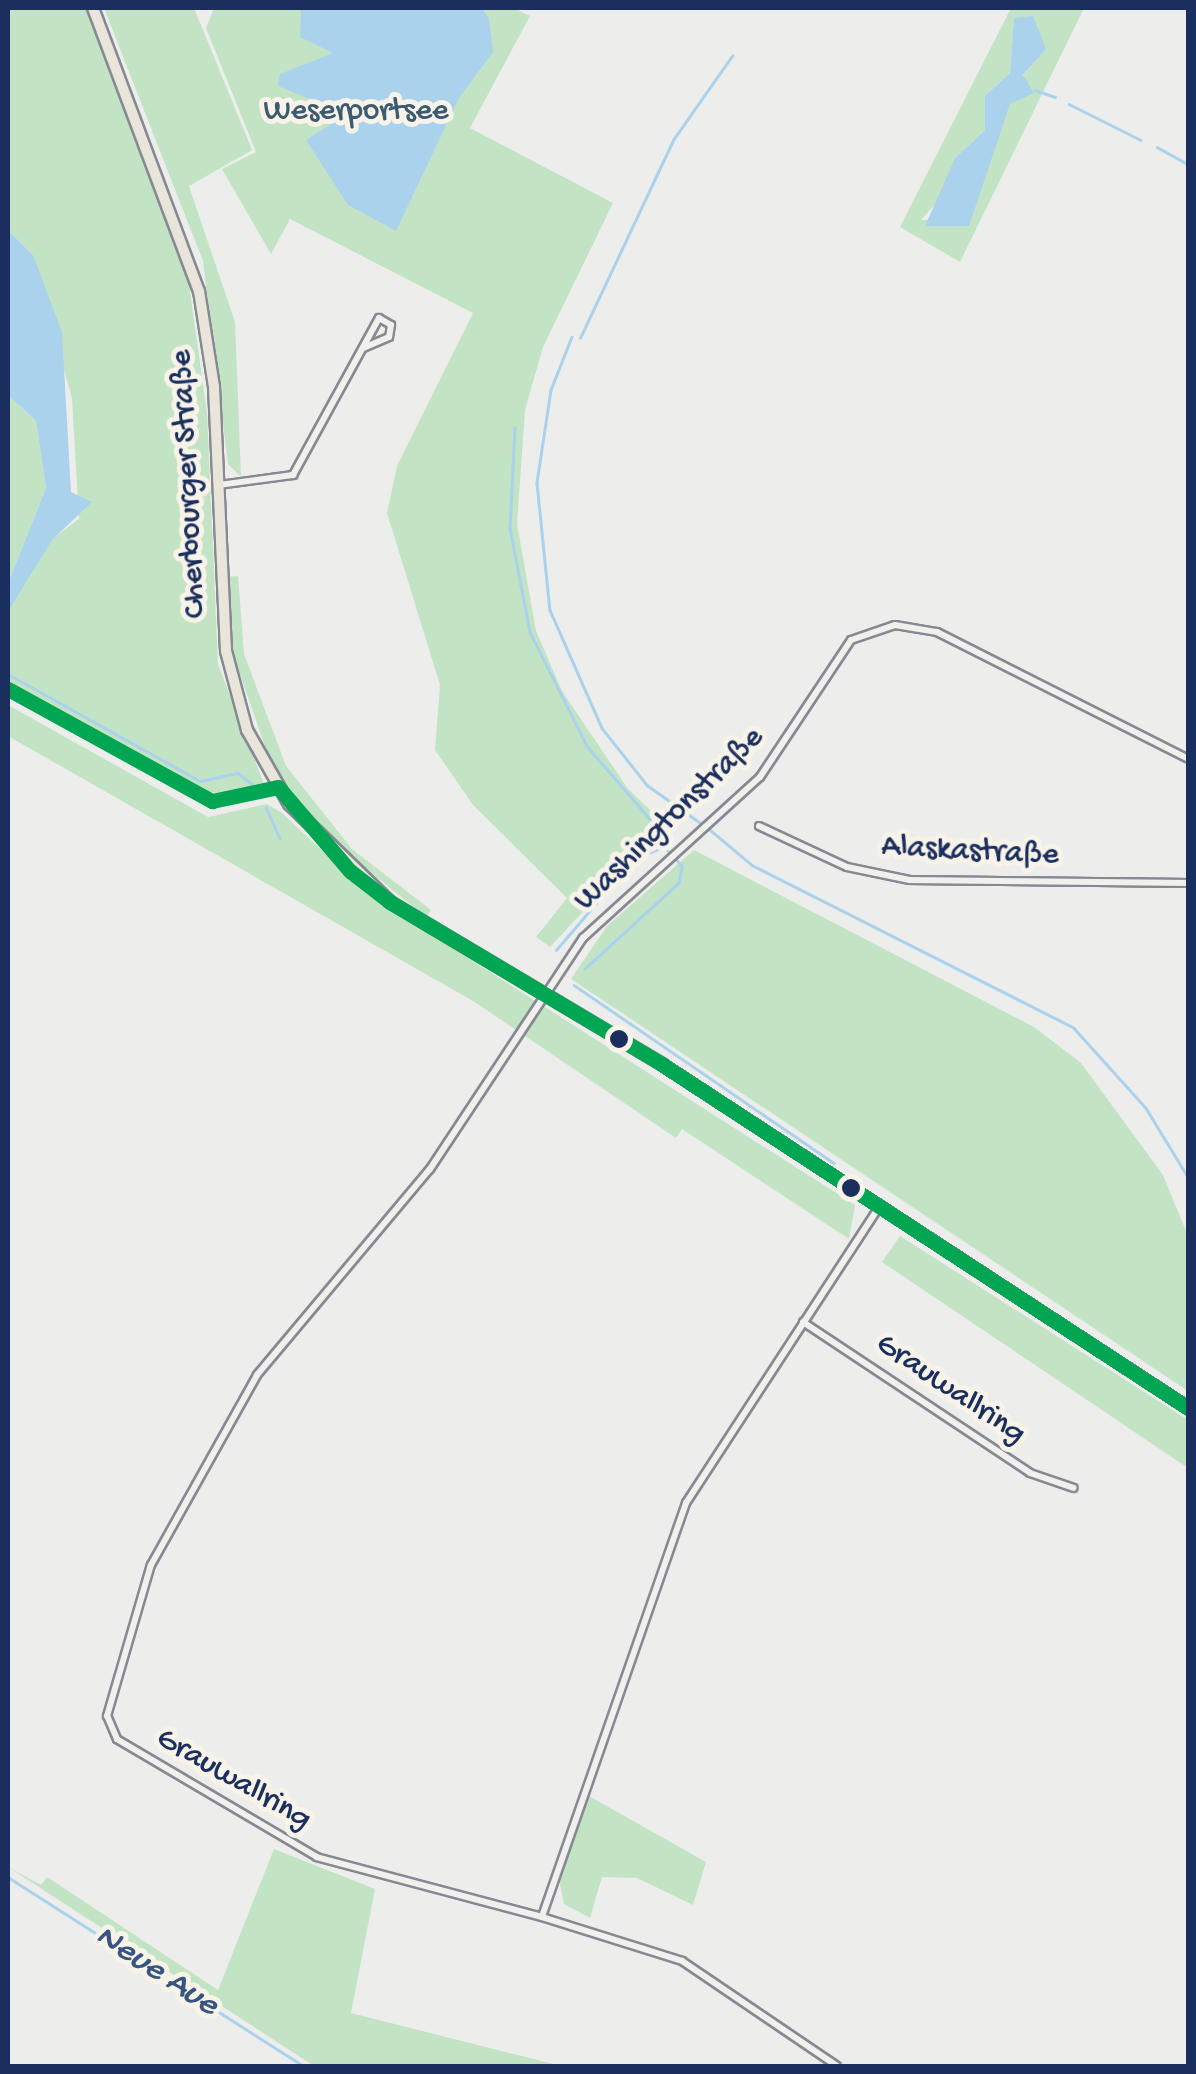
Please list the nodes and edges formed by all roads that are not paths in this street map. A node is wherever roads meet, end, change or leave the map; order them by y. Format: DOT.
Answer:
graph roads {
  1 [pos="93,8"];
  2 [pos="363,348"];
  3 [pos="218,485"];
  4 [pos="8,689"];
  5 [pos="1188,759"];
  6 [pos="278,787"];
  7 [pos="760,826"];
  8 [pos="1188,883"];
  9 [pos="546,995"];
  10 [pos="880,1206"];
  11 [pos="802,1322"];
  12 [pos="1188,1408"];
  13 [pos="1074,1488"];
  14 [pos="542,1918"];
  15 [pos="837,2066"];
  1 -- 3 [label="main road, Cherbourger Straße"];
  2 -- 2 [label="street"];
  2 -- 3 [label="street"];
  3 -- 6 [label="main road, Cherbourger Straße"];
  4 -- 6 [label="street"];
  5 -- 9 [label="street, Washingtonstraße"];
  6 -- 9 [label="main road, Cherbourger Straße"];
  7 -- 8 [label="street, Alaskastraße"];
  9 -- 10 [label="main road, Cherbourger Straße"];
  9 -- 14 [label="street, Grauwallring"];
  10 -- 11 [label="street"];
  10 -- 12 [label="main road, Cherbourger Straße"];
  11 -- 13 [label="street, Grauwallring"];
  11 -- 14 [label="street"];
  14 -- 15 [label="street"];
}
